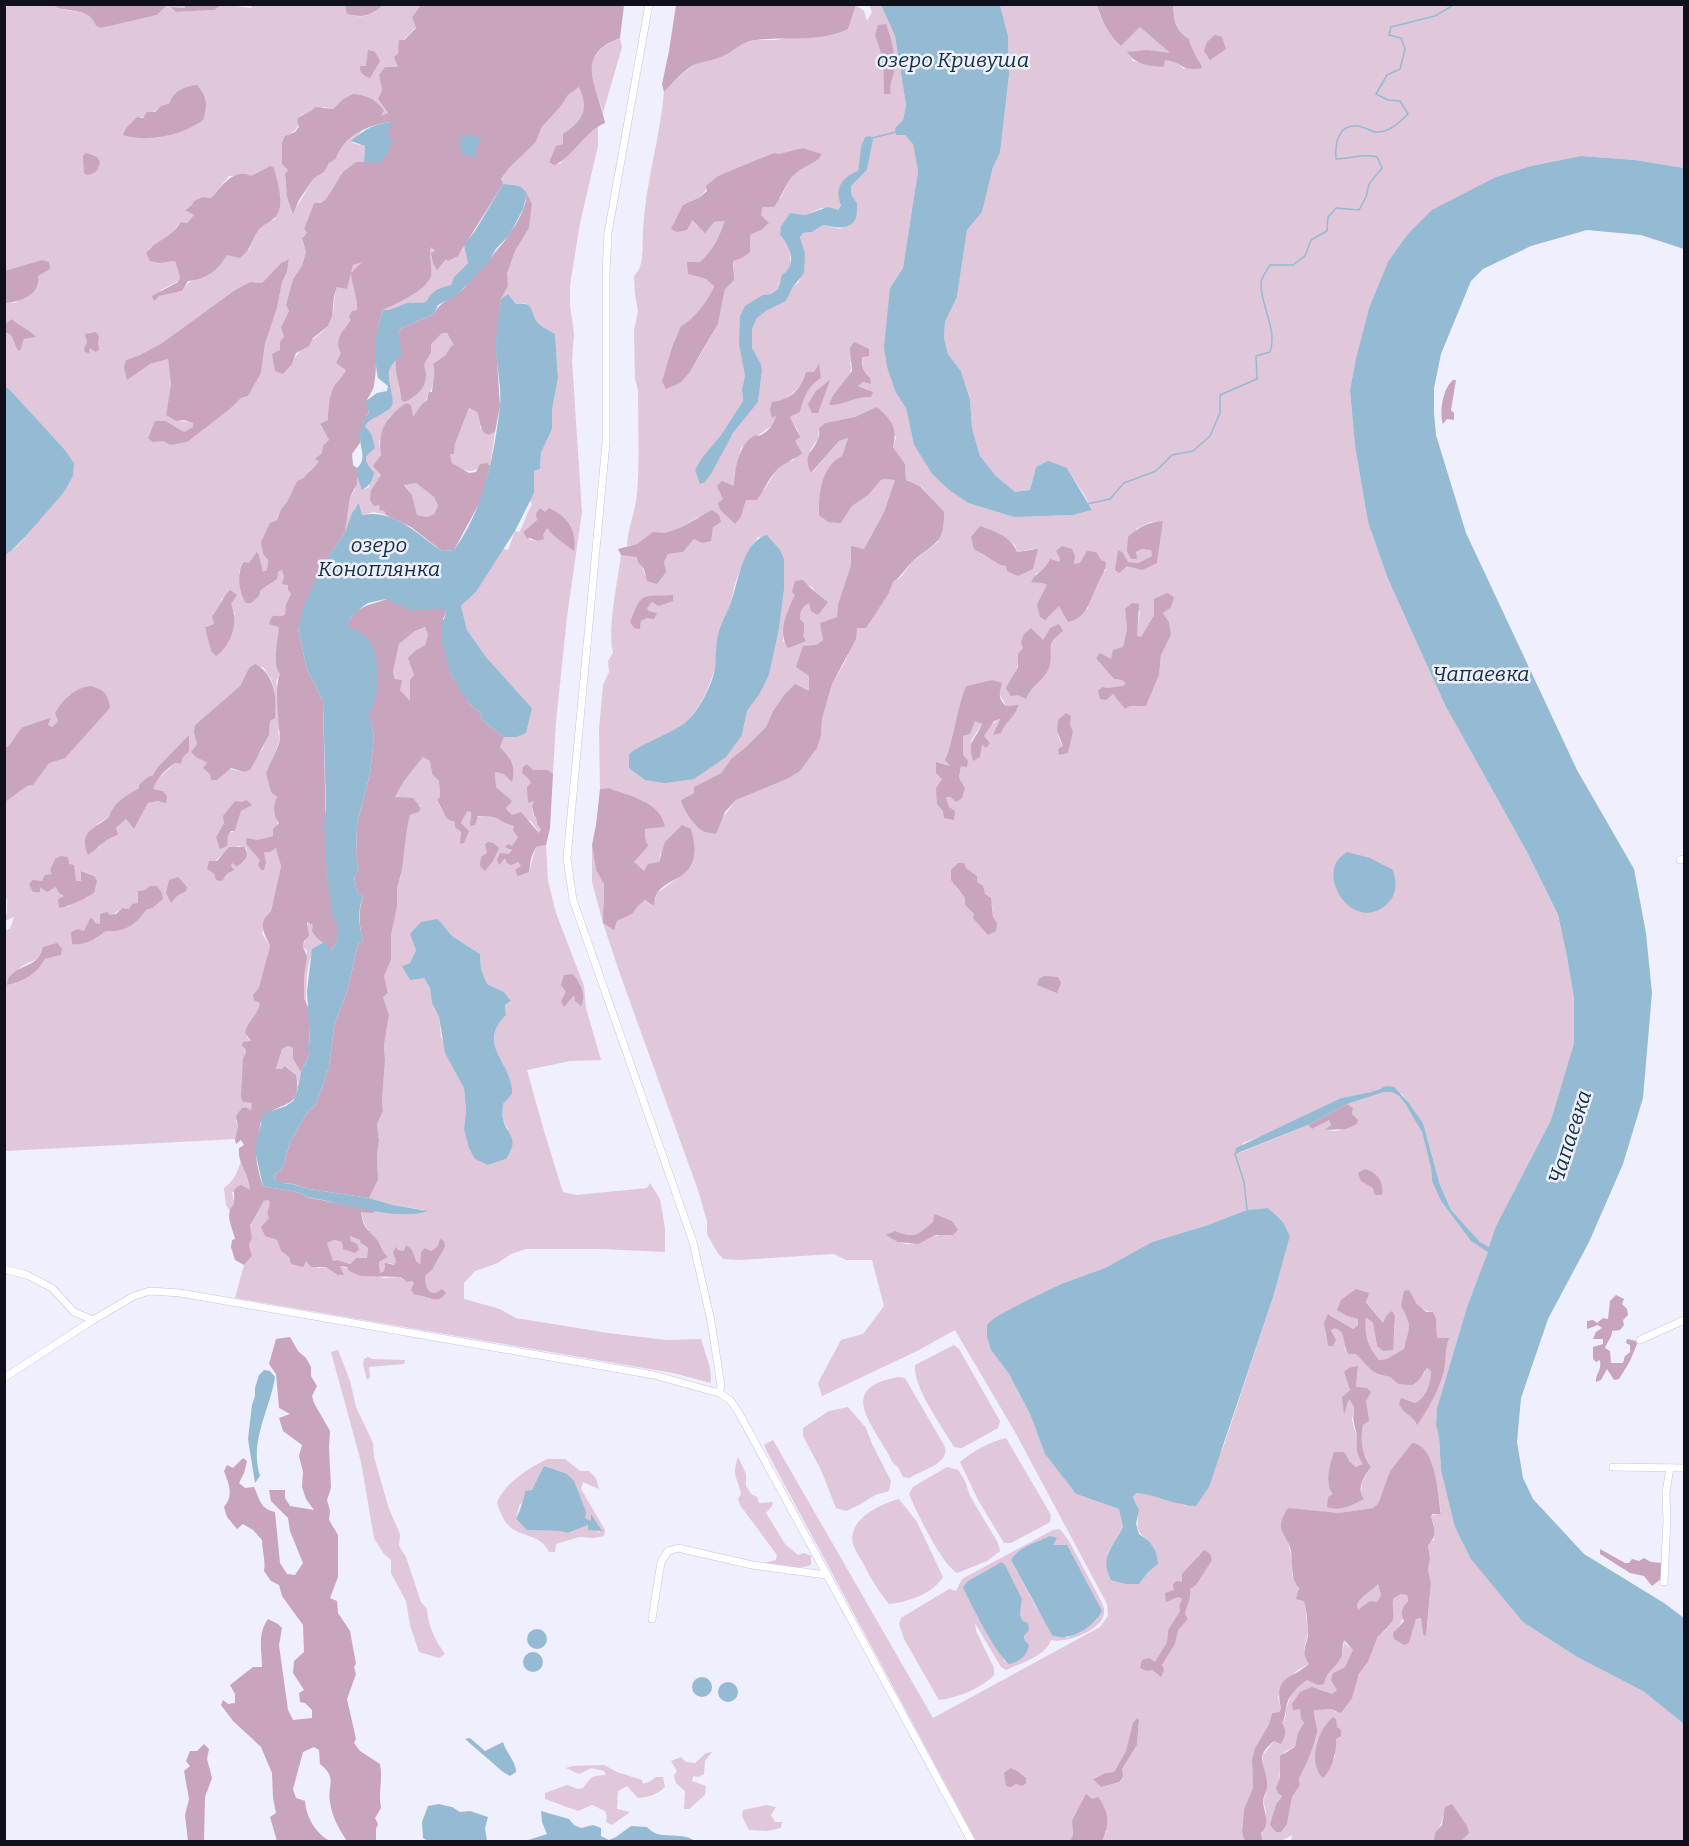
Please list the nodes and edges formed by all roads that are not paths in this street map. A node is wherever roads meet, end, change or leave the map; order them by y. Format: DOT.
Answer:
graph roads {
  1 [pos="649,4"];
  2 [pos="4,1269"];
  3 [pos="93,1320"];
  4 [pos="1684,1320"];
  5 [pos="1640,1340"];
  6 [pos="4,1378"];
  7 [pos="719,1393"];
  8 [pos="1613,1467"];
  9 [pos="1670,1468"];
  10 [pos="1684,1468"];
  11 [pos="826,1575"];
  12 [pos="1664,1582"];
  13 [pos="652,1619"];
  14 [pos="972,1842"];
  1 -- 7 [label="street"];
  2 -- 3 [label="street"];
  3 -- 6 [label="street"];
  3 -- 7 [label="street"];
  4 -- 5 [label="street"];
  7 -- 11 [label="street"];
  8 -- 9 [label="street"];
  9 -- 10 [label="street"];
  9 -- 12 [label="street"];
  11 -- 13 [label="street"];
  11 -- 14 [label="street"];
}
